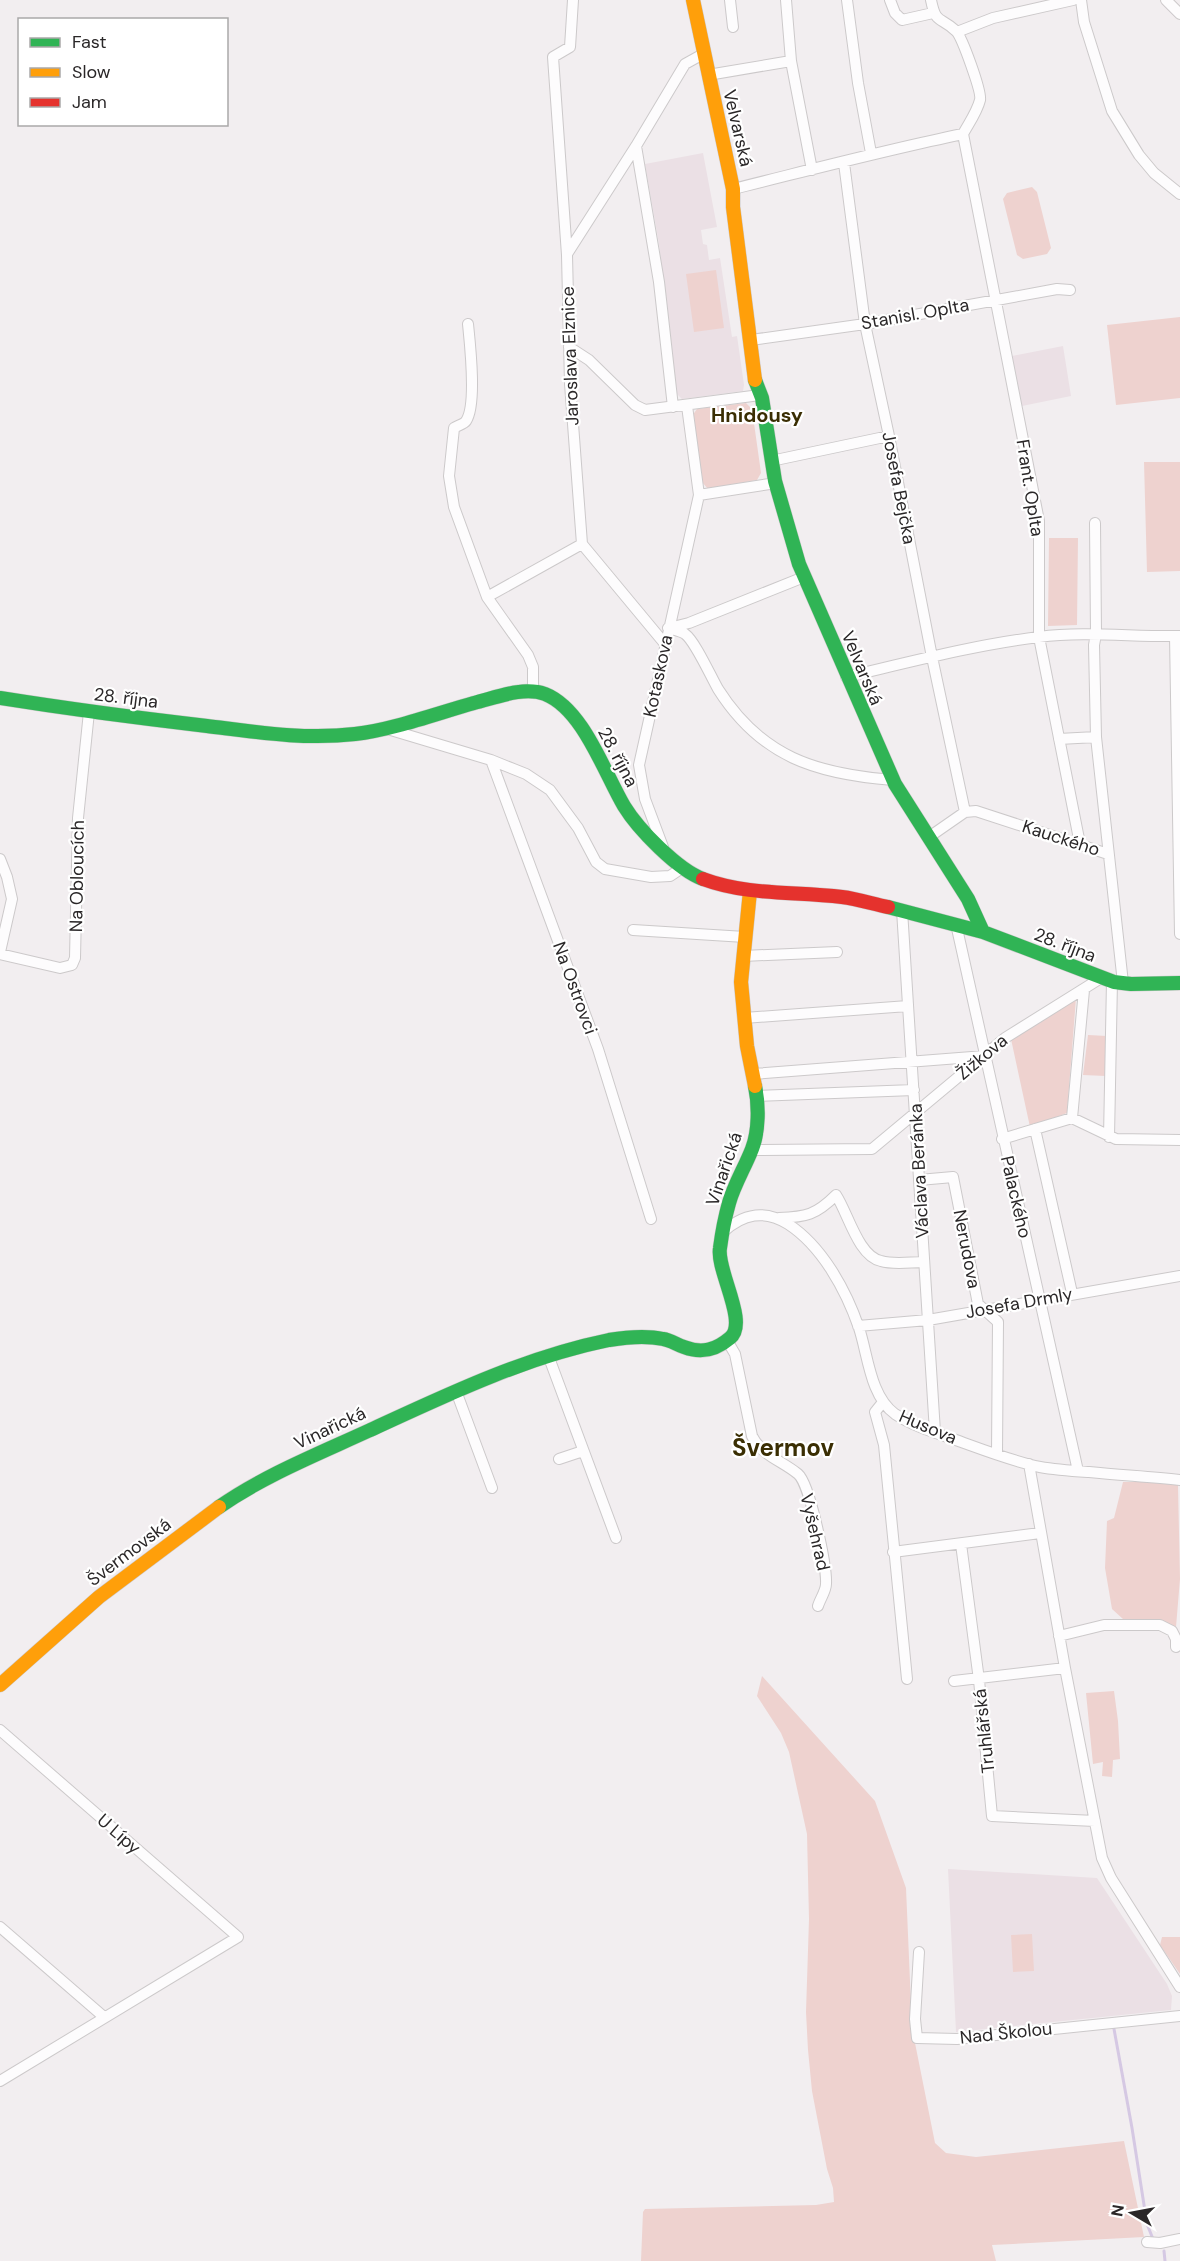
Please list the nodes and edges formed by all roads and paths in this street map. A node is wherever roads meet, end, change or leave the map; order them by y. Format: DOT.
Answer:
graph roads {
  1 [pos="573,0"];
  2 [pos="693,0"];
  3 [pos="730,0"];
  4 [pos="786,0"];
  5 [pos="847,0"];
  6 [pos="890,0"];
  7 [pos="931,0"];
  8 [pos="1073,0"];
  9 [pos="1081,0"];
  10 [pos="1166,0"];
  11 [pos="933,13"];
  12 [pos="1180,14"];
  13 [pos="733,27"];
  14 [pos="957,32"];
  15 [pos="703,54"];
  16 [pos="791,61"];
  17 [pos="708,75"];
  18 [pos="963,134"];
  19 [pos="636,146"];
  20 [pos="871,153"];
  21 [pos="844,163"];
  22 [pos="812,170"];
  23 [pos="733,189"];
  24 [pos="1180,194"];
  25 [pos="567,255"];
  26 [pos="1070,290"];
  27 [pos="995,300"];
  28 [pos="468,324"];
  29 [pos="865,324"];
  30 [pos="755,339"];
  31 [pos="569,347"];
  32 [pos="761,397"];
  33 [pos="687,406"];
  34 [pos="674,407"];
  35 [pos="889,436"];
  36 [pos="771,461"];
  37 [pos="776,483"];
  38 [pos="699,495"];
  39 [pos="1095,523"];
  40 [pos="582,544"];
  41 [pos="804,577"];
  42 [pos="487,597"];
  43 [pos="668,628"];
  44 [pos="1096,634"];
  45 [pos="1178,636"];
  46 [pos="1039,637"];
  47 [pos="665,645"];
  48 [pos="932,657"];
  49 [pos="846,676"];
  50 [pos="533,692"];
  51 [pos="0,698"];
  52 [pos="88,712"];
  53 [pos="384,728"];
  54 [pos="1096,737"];
  55 [pos="1059,739"];
  56 [pos="491,760"];
  57 [pos="893,780"];
  58 [pos="1179,802"];
  59 [pos="965,812"];
  60 [pos="929,837"];
  61 [pos="1080,844"];
  62 [pos="1108,854"];
  63 [pos="667,856"];
  64 [pos="0,859"];
  65 [pos="682,868"];
  66 [pos="750,891"];
  67 [pos="902,910"];
  68 [pos="956,924"];
  69 [pos="633,930"];
  70 [pos="982,932"];
  71 [pos="1180,933"];
  72 [pos="745,937"];
  73 [pos="837,952"];
  74 [pos="0,953"];
  75 [pos="743,956"];
  76 [pos="1112,981"];
  77 [pos="1180,983"];
  78 [pos="1084,990"];
  79 [pos="908,1006"];
  80 [pos="744,1018"];
  81 [pos="985,1056"];
  82 [pos="912,1061"];
  83 [pos="753,1074"];
  84 [pos="914,1090"];
  85 [pos="757,1096"];
  86 [pos="915,1113"];
  87 [pos="1072,1118"];
  88 [pos="1035,1129"];
  89 [pos="1109,1137"];
  90 [pos="1002,1139"];
  91 [pos="1180,1140"];
  92 [pos="752,1150"];
  93 [pos="919,1180"];
  94 [pos="778,1218"];
  95 [pos="651,1219"];
  96 [pos="722,1232"];
  97 [pos="924,1262"];
  98 [pos="1180,1276"];
  99 [pos="1071,1293"];
  100 [pos="1039,1300"];
  101 [pos="984,1309"];
  102 [pos="928,1320"];
  103 [pos="858,1326"];
  104 [pos="728,1342"];
  105 [pos="548,1355"];
  106 [pos="456,1391"];
  107 [pos="883,1402"];
  108 [pos="935,1432"];
  109 [pos="583,1451"];
  110 [pos="997,1454"];
  111 [pos="559,1459"];
  112 [pos="1029,1464"];
  113 [pos="293,1465"];
  114 [pos="1077,1471"];
  115 [pos="1180,1480"];
  116 [pos="492,1488"];
  117 [pos="1040,1533"];
  118 [pos="616,1538"];
  119 [pos="961,1544"];
  120 [pos="893,1552"];
  121 [pos="818,1606"];
  122 [pos="1059,1636"];
  123 [pos="1176,1647"];
  124 [pos="1065,1668"];
  125 [pos="907,1679"];
  126 [pos="979,1680"];
  127 [pos="954,1681"];
  128 [pos="0,1685"];
  129 [pos="0,1730"];
  130 [pos="1095,1821"];
  131 [pos="0,1927"];
  132 [pos="919,1952"];
  133 [pos="1180,1987"];
  134 [pos="1180,2016"];
  135 [pos="104,2018"];
  136 [pos="0,2081"];
  137 [pos="1180,2239"];
  138 [pos="1147,2242"];
  1 -- 25 [label="street, Jaroslava Elznice"];
  2 -- 15 [label="street, Velvarská"];
  3 -- 13 [label="street"];
  4 -- 16 [label="street"];
  5 -- 20 [label="street"];
  6 -- 11 [label="street"];
  7 -- 11 [label="street"];
  8 -- 14 [label="street"];
  9 -- 24 [label="street"];
  10 -- 12 [label="street"];
  11 -- 14 [label="street"];
  14 -- 18 [label="street"];
  15 -- 17 [label="street, Velvarská"];
  15 -- 19 [label="street"];
  16 -- 17 [label="street, Velvarská"];
  16 -- 22 [label="street"];
  17 -- 23 [label="street, Velvarská"];
  18 -- 20 [label="street"];
  18 -- 27 [label="street, Frant. Oplta"];
  19 -- 25 [label="street"];
  19 -- 34 [label="street"];
  20 -- 21 [label="street"];
  21 -- 22 [label="street"];
  21 -- 29 [label="street, Josefa Bejčka"];
  22 -- 23 [label="street"];
  23 -- 30 [label="street, Velvarská"];
  25 -- 31 [label="street, Jaroslava Elznice"];
  26 -- 27 [label="street, Stanisl. Oplta"];
  27 -- 29 [label="street, Stanisl. Oplta"];
  27 -- 46 [label="street, Frant. Oplta"];
  28 -- 42 [label="street"];
  29 -- 30 [label="street, Stanisl. Oplta"];
  29 -- 35 [label="street, Josefa Bejčka"];
  30 -- 32 [label="street, Velvarská"];
  31 -- 34 [label="street"];
  31 -- 40 [label="street, Jaroslava Elznice"];
  32 -- 33 [label="street"];
  32 -- 36 [label="street, Velvarská"];
  33 -- 34 [label="street"];
  33 -- 38 [label="street"];
  35 -- 36 [label="street"];
  35 -- 48 [label="street, Josefa Bejčka"];
  36 -- 37 [label="street, Velvarská"];
  37 -- 38 [label="street"];
  37 -- 41 [label="street, Velvarská"];
  38 -- 43 [label="street, Kotaskova"];
  39 -- 44 [label="street"];
  40 -- 42 [label="street"];
  40 -- 47 [label="street"];
  41 -- 43 [label="street"];
  41 -- 49 [label="street, Velvarská"];
  42 -- 50 [label="street"];
  43 -- 47 [label="street, Kotaskova"];
  43 -- 57 [label="street"];
  44 -- 45 [label="street"];
  44 -- 46 [label="street"];
  44 -- 54 [label="street"];
  45 -- 58 [label="street"];
  46 -- 48 [label="street"];
  46 -- 55 [label="street, Frant. Oplta"];
  47 -- 63 [label="street, Kotaskova"];
  48 -- 49 [label="street"];
  48 -- 59 [label="street, Josefa Bejčka"];
  49 -- 57 [label="street, Velvarská"];
  50 -- 53 [label="street, 28. října"];
  50 -- 63 [label="street, 28. října"];
  51 -- 52 [label="street, 28. října"];
  52 -- 53 [label="street, 28. října"];
  52 -- 74 [label="street, Na Obloucích"];
  53 -- 56 [label="street"];
  54 -- 55 [label="street"];
  54 -- 62 [label="street"];
  55 -- 61 [label="street, Frant. Oplta"];
  56 -- 65 [label="street"];
  56 -- 95 [label="street, Na Ostrovci"];
  57 -- 60 [label="street, Velvarská"];
  58 -- 71 [label="street"];
  59 -- 60 [label="street"];
  59 -- 61 [label="street, Kauckého"];
  60 -- 70 [label="street, Velvarská"];
  61 -- 62 [label="street, Kauckého"];
  62 -- 76 [label="street, Kauckého"];
  63 -- 65 [label="street, 28. října"];
  64 -- 74 [label="street"];
  65 -- 66 [label="street, 28. října"];
  66 -- 67 [label="street, 28. října"];
  66 -- 72 [label="street, Vinařická"];
  67 -- 68 [label="street, 28. října"];
  67 -- 79 [label="street, Václava Beránka"];
  68 -- 70 [label="street, 28. října"];
  68 -- 81 [label="street, Palackého"];
  69 -- 72 [label="street"];
  70 -- 76 [label="street, 28. října"];
  72 -- 75 [label="street, Vinařická"];
  73 -- 75 [label="street"];
  75 -- 80 [label="street, Vinařická"];
  76 -- 77 [label="street, 28. října"];
  76 -- 78 [label="street, Žižkova"];
  76 -- 89 [label="street, Kauckého"];
  78 -- 81 [label="street, Žižkova"];
  78 -- 87 [label="street"];
  79 -- 80 [label="street"];
  79 -- 82 [label="street, Václava Beránka"];
  80 -- 83 [label="street, Vinařická"];
  81 -- 82 [label="street"];
  81 -- 86 [label="street, Žižkova"];
  81 -- 90 [label="street, Palackého"];
  82 -- 83 [label="street"];
  82 -- 84 [label="street, Václava Beránka"];
  83 -- 85 [label="street, Vinařická"];
  84 -- 85 [label="street"];
  84 -- 86 [label="street, Václava Beránka"];
  85 -- 92 [label="street, Vinařická"];
  86 -- 92 [label="street, Žižkova"];
  86 -- 93 [label="street, Václava Beránka"];
  87 -- 88 [label="street"];
  87 -- 89 [label="street"];
  88 -- 90 [label="street"];
  88 -- 99 [label="street"];
  89 -- 91 [label="street"];
  90 -- 100 [label="street, Palackého"];
  92 -- 96 [label="street, Vinařická"];
  93 -- 97 [label="street, Václava Beránka"];
  93 -- 101 [label="street, Nerudova"];
  94 -- 96 [label="street, Husova"];
  94 -- 97 [label="street"];
  94 -- 103 [label="street, Husova"];
  96 -- 104 [label="street, Vinařická"];
  97 -- 102 [label="street, Václava Beránka"];
  98 -- 99 [label="street, Josefa Drmly"];
  99 -- 100 [label="street, Josefa Drmly"];
  100 -- 101 [label="street, Josefa Drmly"];
  100 -- 114 [label="street, Palackého"];
  101 -- 102 [label="street, Josefa Drmly"];
  101 -- 110 [label="street, Nerudova"];
  102 -- 103 [label="street, Josefa Drmly"];
  102 -- 108 [label="street, Václava Beránka"];
  103 -- 107 [label="street, Husova"];
  104 -- 105 [label="street, Vinařická"];
  104 -- 121 [label="street, Vyšehrad"];
  105 -- 106 [label="street, Vinařická"];
  105 -- 109 [label="street"];
  106 -- 113 [label="street, Vinařická"];
  106 -- 116 [label="street"];
  107 -- 108 [label="street, Husova"];
  107 -- 120 [label="street"];
  108 -- 110 [label="street, Husova"];
  109 -- 111 [label="street"];
  109 -- 118 [label="street"];
  110 -- 112 [label="street, Husova"];
  112 -- 114 [label="street, Husova"];
  112 -- 117 [label="street"];
  113 -- 128 [label="street, Švermovská"];
  114 -- 115 [label="street, Husova"];
  117 -- 119 [label="street"];
  117 -- 122 [label="street"];
  119 -- 120 [label="street"];
  119 -- 126 [label="street, Truhlářská"];
  120 -- 125 [label="street"];
  122 -- 123 [label="street"];
  122 -- 124 [label="street"];
  124 -- 126 [label="street"];
  124 -- 130 [label="street"];
  126 -- 127 [label="street"];
  126 -- 130 [label="street, Truhlářská"];
  129 -- 135 [label="street, U Lípy"];
  130 -- 133 [label="street"];
  131 -- 135 [label="street"];
  132 -- 134 [label="street, Nad Školou"];
  135 -- 136 [label="street"];
  137 -- 138 [label="street"];
}
